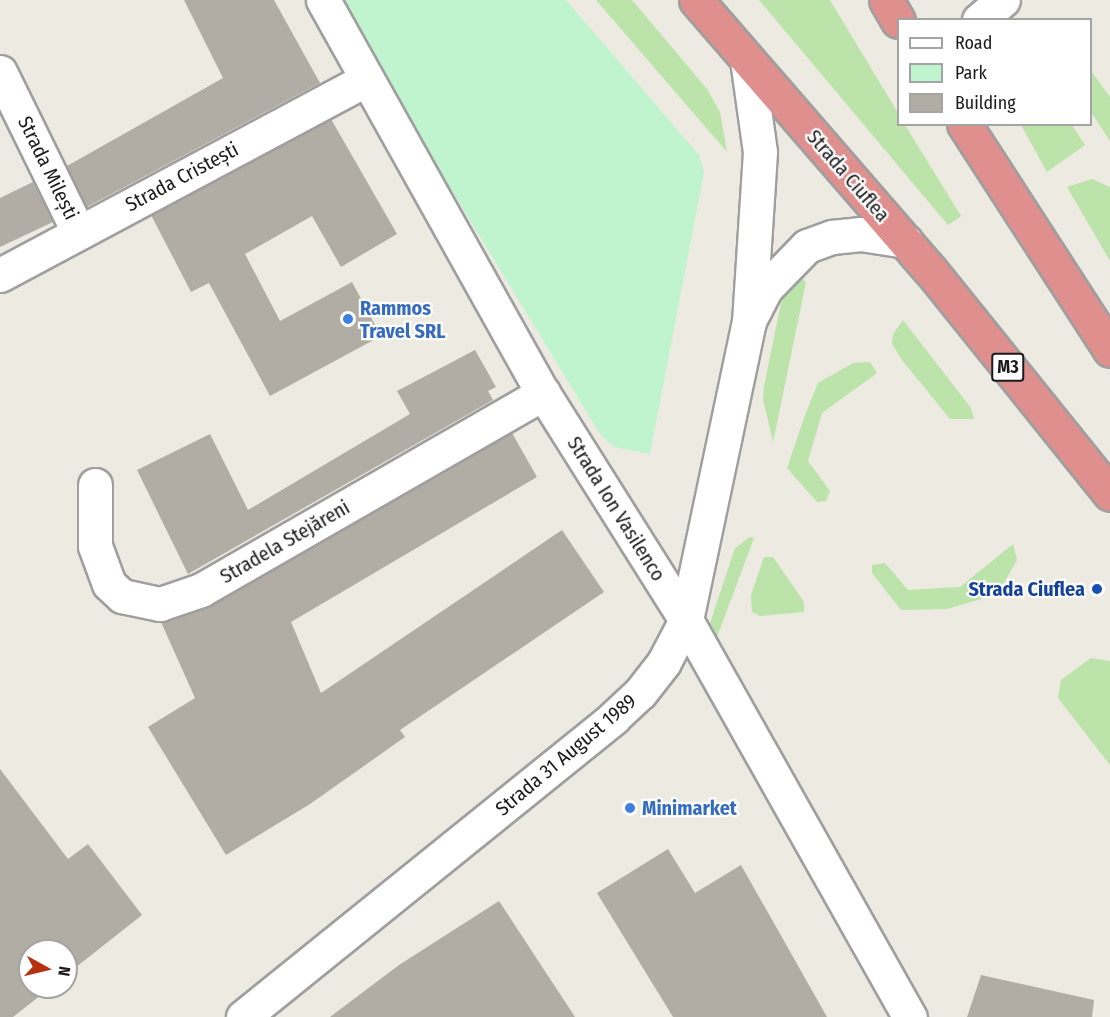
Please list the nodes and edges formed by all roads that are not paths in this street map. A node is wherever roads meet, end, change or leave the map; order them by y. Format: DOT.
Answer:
graph roads {
  1 [pos="323,0"];
  2 [pos="696,0"];
  3 [pos="886,0"];
  4 [pos="1003,0"];
  5 [pos="981,18"];
  6 [pos="897,19"];
  7 [pos="747,60"];
  8 [pos="0,72"];
  9 [pos="365,80"];
  10 [pos="965,126"];
  11 [pos="79,232"];
  12 [pos="905,241"];
  13 [pos="0,275"];
  14 [pos="749,322"];
  15 [pos="1110,351"];
  16 [pos="543,393"];
  17 [pos="95,485"];
  18 [pos="1110,494"];
  19 [pos="686,620"];
  20 [pos="243,1017"];
  21 [pos="910,1017"];
  1 -- 9 [label="street, Strada Ion Vasilenco"];
  2 -- 7 [label="highway, Strada Ciuflea / M3"];
  3 -- 6 [label="highway"];
  4 -- 5 [label="street"];
  7 -- 12 [label="highway, Strada Ciuflea / M3"];
  7 -- 14 [label="street, Strada 31 August 1989"];
  8 -- 11 [label="street, Strada Milești"];
  9 -- 11 [label="street, Strada Cristești"];
  9 -- 16 [label="street, Strada Ion Vasilenco"];
  10 -- 15 [label="highway"];
  11 -- 13 [label="street, Strada Cristești"];
  12 -- 14 [label="street, Strada 31 August 1989"];
  12 -- 18 [label="highway, Strada Ciuflea / M3"];
  14 -- 19 [label="street, Strada 31 August 1989"];
  16 -- 17 [label="street, Stradela Stejăreni"];
  16 -- 19 [label="street, Strada Ion Vasilenco"];
  19 -- 20 [label="street, Strada 31 August 1989"];
  19 -- 21 [label="street, Strada Ion Vasilenco"];
}
